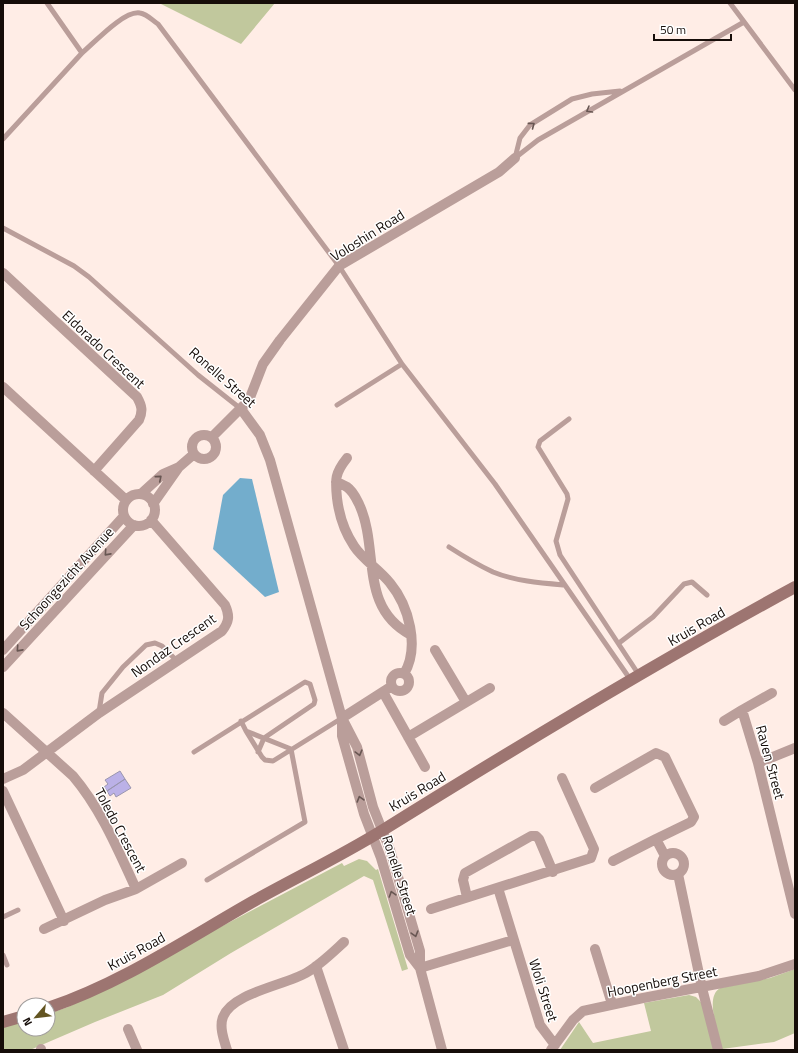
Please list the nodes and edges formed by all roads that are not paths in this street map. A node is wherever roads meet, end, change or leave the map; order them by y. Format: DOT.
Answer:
graph roads {
  1 [pos="47,3"];
  2 [pos="730,3"];
  3 [pos="744,22"];
  4 [pos="82,53"];
  5 [pos="795,90"];
  6 [pos="623,91"];
  7 [pos="5,132"];
  8 [pos="3,139"];
  9 [pos="515,158"];
  10 [pos="3,228"];
  11 [pos="339,266"];
  12 [pos="3,273"];
  13 [pos="402,364"];
  14 [pos="3,387"];
  15 [pos="337,405"];
  16 [pos="241,409"];
  17 [pos="569,418"];
  18 [pos="212,437"];
  19 [pos="194,454"];
  20 [pos="347,458"];
  21 [pos="179,467"];
  22 [pos="94,471"];
  23 [pos="336,482"];
  24 [pos="141,494"];
  25 [pos="126,500"];
  26 [pos="153,504"];
  27 [pos="124,516"];
  28 [pos="151,520"];
  29 [pos="134,525"];
  30 [pos="449,547"];
  31 [pos="370,563"];
  32 [pos="564,585"];
  33 [pos="792,590"];
  34 [pos="707,595"];
  35 [pos="411,635"];
  36 [pos="619,643"];
  37 [pos="3,650"];
  38 [pos="435,650"];
  39 [pos="177,661"];
  40 [pos="3,667"];
  41 [pos="635,678"];
  42 [pos="490,688"];
  43 [pos="388,689"];
  44 [pos="772,693"];
  45 [pos="466,702"];
  46 [pos="742,710"];
  47 [pos="99,712"];
  48 [pos="3,713"];
  49 [pos="342,718"];
  50 [pos="241,721"];
  51 [pos="724,721"];
  52 [pos="246,731"];
  53 [pos="408,737"];
  54 [pos="264,738"];
  55 [pos="795,748"];
  56 [pos="291,749"];
  57 [pos="46,752"];
  58 [pos="194,752"];
  59 [pos="258,752"];
  60 [pos="758,763"];
  61 [pos="425,767"];
  62 [pos="562,778"];
  63 [pos="3,780"];
  64 [pos="595,788"];
  65 [pos="3,791"];
  66 [pos="378,833"];
  67 [pos="656,839"];
  68 [pos="665,856"];
  69 [pos="613,861"];
  70 [pos="182,863"];
  71 [pos="553,872"];
  72 [pos="678,874"];
  73 [pos="207,880"];
  74 [pos="498,888"];
  75 [pos="136,889"];
  76 [pos="467,897"];
  77 [pos="431,909"];
  78 [pos="18,910"];
  79 [pos="795,914"];
  80 [pos="3,917"];
  81 [pos="64,921"];
  82 [pos="44,929"];
  83 [pos="513,940"];
  84 [pos="344,942"];
  85 [pos="595,950"];
  86 [pos="3,955"];
  87 [pos="7,964"];
  88 [pos="795,964"];
  89 [pos="316,966"];
  90 [pos="420,968"];
  91 [pos="702,988"];
  92 [pos="612,1004"];
  93 [pos="56,1005"];
  94 [pos="16,1018"];
  95 [pos="3,1022"];
  96 [pos="128,1029"];
  97 [pos="553,1047"];
  98 [pos="138,1050"];
  99 [pos="228,1050"];
  100 [pos="344,1050"];
  101 [pos="442,1050"];
  102 [pos="718,1050"];
  1 -- 4 [label="lane"];
  2 -- 3 [label="lane"];
  3 -- 5 [label="lane"];
  3 -- 6 [label="lane"];
  4 -- 7 [label="lane"];
  4 -- 11 [label="lane"];
  6 -- 9 [label="lane, one-way"];
  9 -- 6 [label="lane, one-way"];
  7 -- 8 [label="lane"];
  9 -- 11 [label="street, Voloshin Road"];
  10 -- 16 [label="lane, Ronelle Street"];
  11 -- 13 [label="lane"];
  11 -- 16 [label="street, Voloshin Road"];
  12 -- 22 [label="street, Eldorado Crescent"];
  13 -- 15 [label="lane"];
  13 -- 32 [label="lane"];
  14 -- 22 [label="street"];
  16 -- 18 [label="street"];
  16 -- 49 [label="street, Ronelle Street"];
  17 -- 36 [label="lane"];
  18 -- 19 [label="street"];
  18 -- 19 [label="street"];
  19 -- 21 [label="street"];
  20 -- 23 [label="street"];
  24 -- 21 [label="street, one-way"];
  21 -- 26 [label="street"];
  22 -- 25 [label="street"];
  23 -- 31 [label="street"];
  23 -- 31 [label="street"];
  24 -- 25 [label="street"];
  24 -- 26 [label="street"];
  25 -- 27 [label="street"];
  26 -- 28 [label="street"];
  27 -- 29 [label="street"];
  27 -- 37 [label="street, Schoongezicht Avenue"];
  28 -- 29 [label="street"];
  28 -- 39 [label="street, Nondaz Crescent"];
  29 -- 40 [label="street, Schoongezicht Avenue, one-way"];
  30 -- 32 [label="lane"];
  31 -- 35 [label="street"];
  31 -- 35 [label="street"];
  32 -- 41 [label="lane"];
  33 -- 41 [label="street, Kruis Road"];
  34 -- 36 [label="lane"];
  35 -- 43 [label="street"];
  36 -- 41 [label="lane"];
  38 -- 45 [label="street"];
  39 -- 47 [label="street, Nondaz Crescent"];
  39 -- 47 [label="lane"];
  41 -- 66 [label="street, Kruis Road"];
  42 -- 45 [label="street"];
  43 -- 49 [label="street"];
  43 -- 53 [label="street"];
  44 -- 46 [label="street, Raven Street"];
  45 -- 53 [label="street"];
  46 -- 51 [label="street, Raven Street"];
  46 -- 60 [label="street, Raven Street"];
  47 -- 57 [label="street, Nondaz Crescent"];
  48 -- 57 [label="street"];
  49 -- 56 [label="lane"];
  49 -- 66 [label="street, Ronelle Street"];
  50 -- 52 [label="lane"];
  50 -- 54 [label="lane"];
  50 -- 58 [label="lane"];
  52 -- 54 [label="lane"];
  52 -- 59 [label="lane"];
  53 -- 61 [label="street"];
  54 -- 56 [label="lane"];
  54 -- 59 [label="lane"];
  55 -- 60 [label="street"];
  56 -- 59 [label="lane"];
  56 -- 73 [label="lane"];
  57 -- 63 [label="street"];
  57 -- 75 [label="street, Toledo Crescent"];
  60 -- 79 [label="street, Raven Street"];
  62 -- 71 [label="street"];
  64 -- 67 [label="street"];
  65 -- 81 [label="street"];
  66 -- 90 [label="street, Ronelle Street"];
  66 -- 93 [label="street, Kruis Road"];
  67 -- 68 [label="street"];
  67 -- 69 [label="street"];
  68 -- 72 [label="street"];
  68 -- 72 [label="street"];
  70 -- 75 [label="street, Toledo Crescent"];
  71 -- 74 [label="street"];
  71 -- 76 [label="street"];
  72 -- 91 [label="street"];
  74 -- 76 [label="street"];
  74 -- 83 [label="street, Woli Street"];
  75 -- 81 [label="street, Toledo Crescent"];
  76 -- 77 [label="street"];
  78 -- 80 [label="lane"];
  81 -- 82 [label="street, Toledo Crescent"];
  83 -- 90 [label="street"];
  83 -- 97 [label="street, Woli Street"];
  84 -- 89 [label="street"];
  85 -- 92 [label="street"];
  86 -- 87 [label="lane"];
  88 -- 91 [label="street, Hoopenberg Street"];
  89 -- 99 [label="street"];
  89 -- 100 [label="street"];
  90 -- 101 [label="street, Ronelle Street"];
  91 -- 92 [label="street, Hoopenberg Street"];
  91 -- 102 [label="street"];
  92 -- 97 [label="street, Hoopenberg Street"];
  94 -- 95 [label="street"];
  96 -- 98 [label="street"];
}
